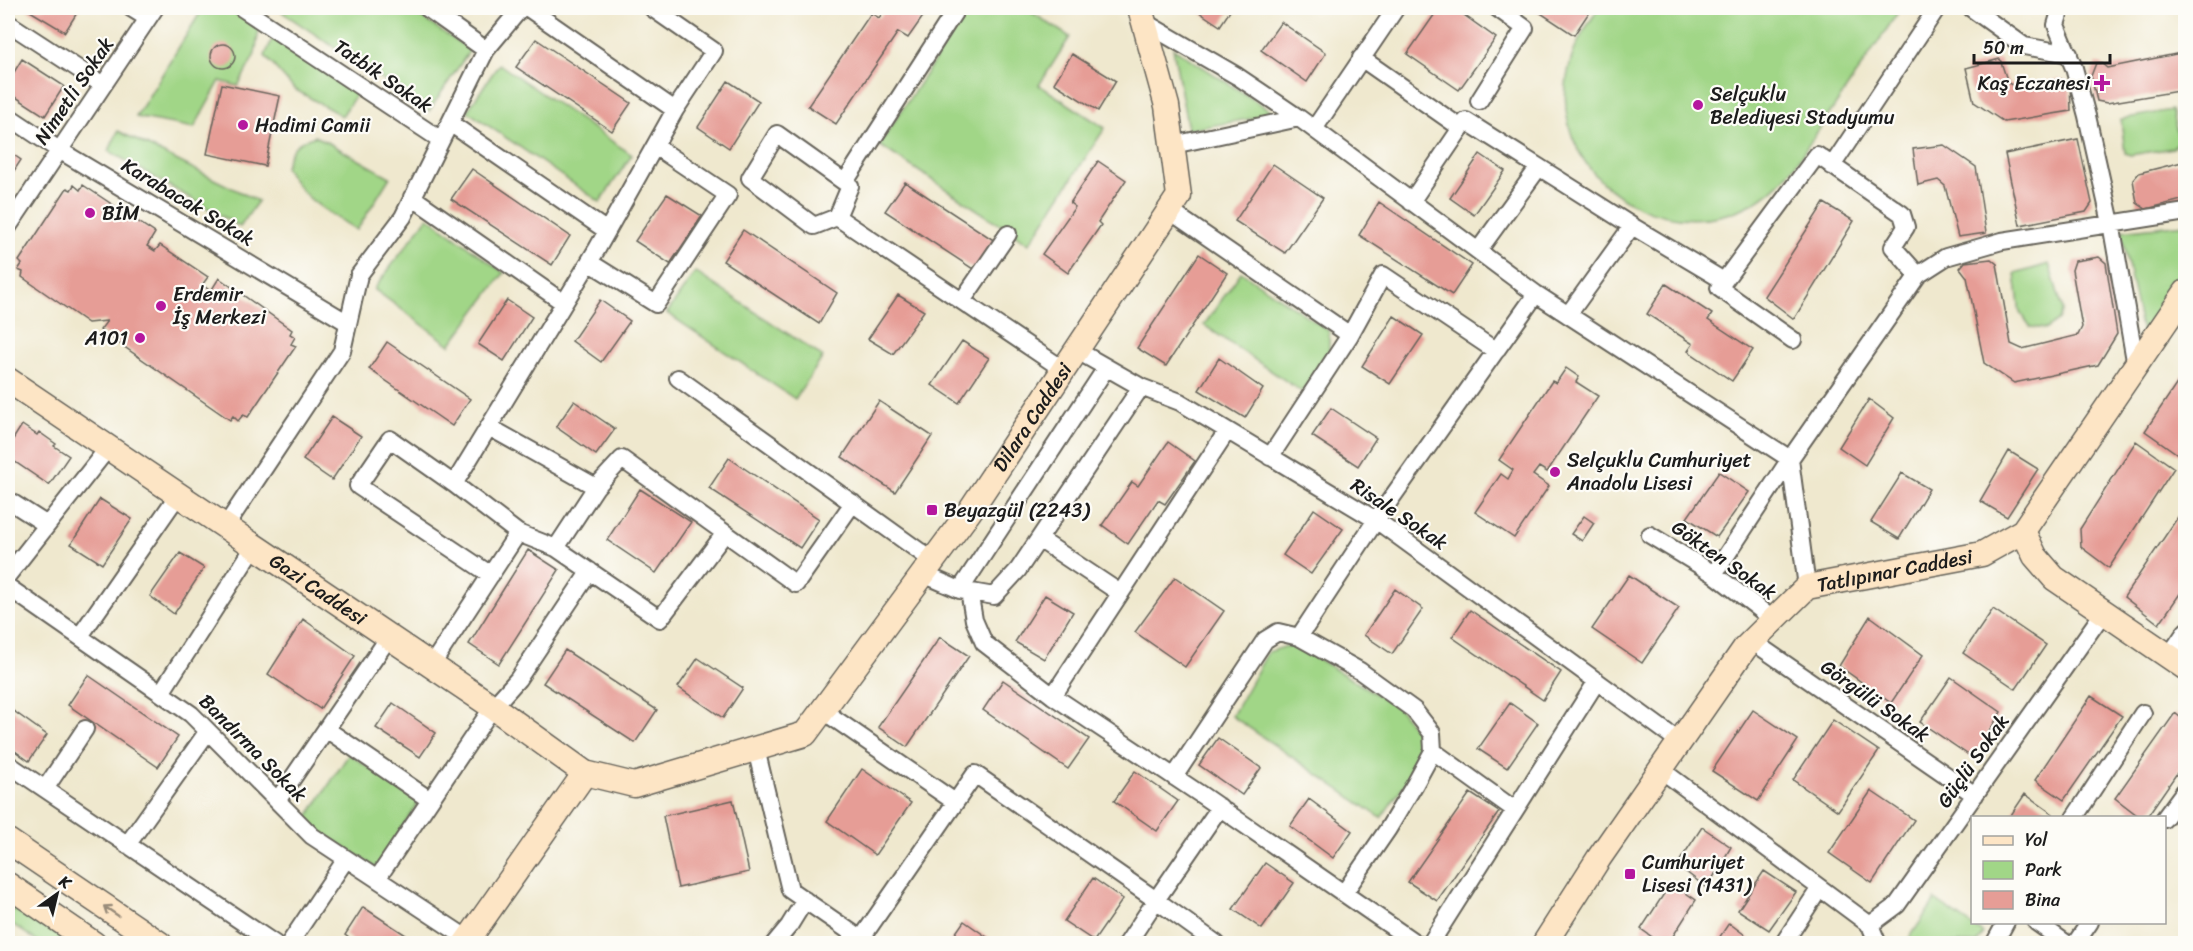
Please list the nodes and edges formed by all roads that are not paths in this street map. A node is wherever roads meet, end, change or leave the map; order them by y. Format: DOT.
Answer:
graph roads {
  1 [pos="131,8"];
  2 [pos="242,8"];
  3 [pos="427,8"];
  4 [pos="521,8"];
  5 [pos="528,8"];
  6 [pos="652,8"];
  7 [pos="957,8"];
  8 [pos="1396,8"];
  9 [pos="1497,8"];
  10 [pos="1937,8"];
  11 [pos="1971,8"];
  12 [pos="2061,8"];
  13 [pos="151,13"];
  14 [pos="1142,15"];
  15 [pos="8,23"];
  16 [pos="486,50"];
  17 [pos="2069,54"];
  18 [pos="1361,58"];
  19 [pos="103,85"];
  20 [pos="1479,101"];
  21 [pos="675,110"];
  22 [pos="8,116"];
  23 [pos="1299,118"];
  24 [pos="450,123"];
  25 [pos="1461,128"];
  26 [pos="1314,129"];
  27 [pos="441,140"];
  28 [pos="1173,145"];
  29 [pos="655,146"];
  30 [pos="59,150"];
  31 [pos="1832,166"];
  32 [pos="1539,167"];
  33 [pos="844,182"];
  34 [pos="412,197"];
  35 [pos="1411,202"];
  36 [pos="1170,211"];
  37 [pos="2186,212"];
  38 [pos="837,217"];
  39 [pos="2111,223"];
  40 [pos="1632,226"];
  41 [pos="8,227"];
  42 [pos="607,231"];
  43 [pos="1008,234"];
  44 [pos="1478,251"];
  45 [pos="589,262"];
  46 [pos="1918,275"];
  47 [pos="1724,281"];
  48 [pos="2186,292"];
  49 [pos="1536,294"];
  50 [pos="962,301"];
  51 [pos="564,303"];
  52 [pos="1568,315"];
  53 [pos="2178,315"];
  54 [pos="348,323"];
  55 [pos="1350,335"];
  56 [pos="1793,340"];
  57 [pos="1496,351"];
  58 [pos="1070,360"];
  59 [pos="2136,366"];
  60 [pos="1106,368"];
  61 [pos="678,378"];
  62 [pos="8,380"];
  63 [pos="1141,387"];
  64 [pos="489,427"];
  65 [pos="1227,431"];
  66 [pos="108,448"];
  67 [pos="1270,457"];
  68 [pos="1790,459"];
  69 [pos="454,484"];
  70 [pos="596,487"];
  71 [pos="178,495"];
  72 [pos="8,500"];
  73 [pos="853,503"];
  74 [pos="1376,520"];
  75 [pos="47,525"];
  76 [pos="225,527"];
  77 [pos="2024,531"];
  78 [pos="518,533"];
  79 [pos="725,533"];
  80 [pos="1650,535"];
  81 [pos="1039,539"];
  82 [pos="254,546"];
  83 [pos="556,548"];
  84 [pos="928,567"];
  85 [pos="590,572"];
  86 [pos="1714,574"];
  87 [pos="8,575"];
  88 [pos="491,575"];
  89 [pos="8,587"];
  90 [pos="1807,587"];
  91 [pos="964,590"];
  92 [pos="1120,593"];
  93 [pos="2103,613"];
  94 [pos="1774,620"];
  95 [pos="2186,631"];
  96 [pos="80,636"];
  97 [pos="389,637"];
  98 [pos="1299,637"];
  99 [pos="1752,641"];
  100 [pos="2177,662"];
  101 [pos="431,666"];
  102 [pos="1597,681"];
  103 [pos="161,693"];
  104 [pos="1053,696"];
  105 [pos="492,707"];
  106 [pos="822,710"];
  107 [pos="2142,713"];
  108 [pos="86,729"];
  109 [pos="326,729"];
  110 [pos="208,731"];
  111 [pos="1680,741"];
  112 [pos="756,748"];
  113 [pos="1433,751"];
  114 [pos="8,764"];
  115 [pos="1660,770"];
  116 [pos="585,773"];
  117 [pos="1174,777"];
  118 [pos="634,785"];
  119 [pos="45,789"];
  120 [pos="2186,789"];
  121 [pos="1975,795"];
  122 [pos="430,800"];
  123 [pos="277,801"];
  124 [pos="955,802"];
  125 [pos="1220,807"];
  126 [pos="1515,810"];
  127 [pos="2075,816"];
  128 [pos="2166,816"];
  129 [pos="8,841"];
  130 [pos="127,845"];
  131 [pos="346,859"];
  132 [pos="377,879"];
  133 [pos="8,885"];
  134 [pos="1820,888"];
  135 [pos="1344,893"];
  136 [pos="805,900"];
  137 [pos="1156,900"];
  138 [pos="2005,924"];
  139 [pos="2039,924"];
  140 [pos="2089,924"];
  141 [pos="1870,925"];
  142 [pos="466,941"];
  143 [pos="864,941"];
  144 [pos="288,943"];
  145 [pos="94,944"];
  146 [pos="160,944"];
  147 [pos="774,944"];
  148 [pos="1127,944"];
  149 [pos="1217,944"];
  150 [pos="1417,944"];
  151 [pos="1430,944"];
  152 [pos="1544,944"];
  153 [pos="1784,944"];
  154 [pos="1878,944"];
  155 [pos="1994,944"];
  156 [pos="2067,944"];
  157 [pos="2075,944"];
  1 -- 13 [label="street"];
  2 -- 27 [label="street, Tatbik Sokak"];
  3 -- 16 [label="street"];
  4 -- 16 [label="street"];
  5 -- 21 [label="street"];
  6 -- 21 [label="street"];
  7 -- 33 [label="street"];
  8 -- 18 [label="street"];
  9 -- 20 [label="street"];
  10 -- 31 [label="street"];
  11 -- 17 [label="street"];
  12 -- 17 [label="street"];
  13 -- 19 [label="street, Nimetli Sokak"];
  14 -- 23 [label="street"];
  14 -- 28 [label="street, Dilara Caddesi"];
  15 -- 19 [label="street"];
  16 -- 24 [label="street"];
  17 -- 39 [label="street"];
  18 -- 25 [label="street"];
  18 -- 26 [label="street"];
  19 -- 30 [label="street, Nimetli Sokak"];
  21 -- 29 [label="street"];
  22 -- 30 [label="street, Karabacak Sokak"];
  23 -- 26 [label="street"];
  23 -- 28 [label="street"];
  24 -- 27 [label="street"];
  24 -- 42 [label="street"];
  25 -- 32 [label="street"];
  25 -- 35 [label="street"];
  26 -- 35 [label="street"];
  27 -- 34 [label="street"];
  28 -- 36 [label="street, Dilara Caddesi"];
  29 -- 42 [label="street"];
  29 -- 45 [label="street"];
  30 -- 41 [label="street, Nimetli Sokak"];
  30 -- 54 [label="street, Karabacak Sokak"];
  31 -- 46 [label="street"];
  31 -- 47 [label="street"];
  32 -- 40 [label="street"];
  32 -- 44 [label="street"];
  33 -- 38 [label="street"];
  33 -- 38 [label="street"];
  34 -- 51 [label="street"];
  34 -- 54 [label="street"];
  35 -- 44 [label="street"];
  36 -- 55 [label="street"];
  36 -- 58 [label="street, Dilara Caddesi"];
  37 -- 39 [label="street"];
  38 -- 50 [label="street, Risale Sokak"];
  39 -- 46 [label="street"];
  39 -- 59 [label="street"];
  40 -- 47 [label="street"];
  40 -- 52 [label="street"];
  42 -- 45 [label="street"];
  43 -- 50 [label="street"];
  44 -- 49 [label="street"];
  45 -- 51 [label="street"];
  46 -- 68 [label="street"];
  47 -- 56 [label="street"];
  48 -- 53 [label="street, Tatlıpınar Caddesi"];
  49 -- 52 [label="street"];
  49 -- 57 [label="street"];
  50 -- 58 [label="street, Risale Sokak"];
  51 -- 64 [label="street"];
  52 -- 68 [label="street"];
  53 -- 59 [label="street, Tatlıpınar Caddesi"];
  54 -- 76 [label="street"];
  55 -- 57 [label="street"];
  55 -- 67 [label="street"];
  57 -- 74 [label="street"];
  58 -- 60 [label="street, Risale Sokak"];
  58 -- 84 [label="street, Dilara Caddesi"];
  59 -- 77 [label="street, Tatlıpınar Caddesi"];
  60 -- 63 [label="street, Risale Sokak"];
  60 -- 91 [label="street"];
  61 -- 73 [label="street"];
  62 -- 66 [label="street, Gazi Caddesi"];
  63 -- 65 [label="street, Risale Sokak"];
  63 -- 81 [label="street"];
  64 -- 69 [label="street"];
  64 -- 70 [label="street"];
  65 -- 67 [label="street, Risale Sokak"];
  65 -- 92 [label="street"];
  66 -- 71 [label="street, Gazi Caddesi"];
  66 -- 75 [label="street"];
  67 -- 74 [label="street, Risale Sokak"];
  68 -- 86 [label="street"];
  68 -- 90 [label="street"];
  69 -- 78 [label="street"];
  69 -- 88 [label="street"];
  70 -- 79 [label="street"];
  70 -- 83 [label="street"];
  71 -- 76 [label="street, Gazi Caddesi"];
  71 -- 96 [label="street"];
  72 -- 75 [label="street"];
  73 -- 79 [label="street"];
  73 -- 84 [label="street"];
  74 -- 98 [label="street"];
  74 -- 102 [label="street, Risale Sokak"];
  75 -- 87 [label="street"];
  76 -- 82 [label="street, Gazi Caddesi"];
  77 -- 90 [label="street, Tatlıpınar Caddesi"];
  77 -- 93 [label="street"];
  78 -- 83 [label="street"];
  78 -- 88 [label="street"];
  79 -- 85 [label="street"];
  80 -- 86 [label="street, Gökten Sokak"];
  81 -- 91 [label="street"];
  81 -- 92 [label="street"];
  82 -- 97 [label="street, Gazi Caddesi"];
  82 -- 103 [label="street"];
  83 -- 85 [label="street"];
  84 -- 91 [label="street"];
  84 -- 106 [label="street, Dilara Caddesi"];
  85 -- 105 [label="street"];
  86 -- 94 [label="street, Gökten Sokak"];
  88 -- 101 [label="street"];
  89 -- 96 [label="street, Bandırma Sokak"];
  90 -- 94 [label="street, Tatlıpınar Caddesi"];
  91 -- 104 [label="street"];
  92 -- 104 [label="street"];
  93 -- 100 [label="street"];
  93 -- 121 [label="street, Güçlü Sokak"];
  94 -- 99 [label="street, Tatlıpınar Caddesi"];
  95 -- 100 [label="street"];
  96 -- 103 [label="street, Bandırma Sokak"];
  97 -- 101 [label="street, Gazi Caddesi"];
  97 -- 109 [label="street"];
  98 -- 113 [label="street"];
  98 -- 117 [label="street"];
  99 -- 111 [label="street, Tatlıpınar Caddesi"];
  99 -- 121 [label="street, Görgülü Sokak"];
  101 -- 105 [label="street, Gazi Caddesi"];
  102 -- 111 [label="street, Risale Sokak"];
  102 -- 126 [label="street"];
  103 -- 110 [label="street, Bandırma Sokak"];
  104 -- 117 [label="street"];
  105 -- 116 [label="street, Gazi Caddesi"];
  105 -- 122 [label="street"];
  106 -- 112 [label="street, Dilara Caddesi"];
  106 -- 124 [label="street"];
  107 -- 127 [label="street"];
  108 -- 119 [label="street"];
  109 -- 122 [label="street"];
  109 -- 123 [label="street"];
  110 -- 123 [label="street, Bandırma Sokak"];
  110 -- 130 [label="street"];
  111 -- 115 [label="street, Tatlıpınar Caddesi"];
  112 -- 118 [label="street, Dilara Caddesi"];
  112 -- 136 [label="street"];
  113 -- 126 [label="street"];
  113 -- 135 [label="street"];
  114 -- 119 [label="street"];
  115 -- 134 [label="street"];
  115 -- 152 [label="street, Tatlıpınar Caddesi"];
  116 -- 118 [label="street, Gazi Caddesi"];
  116 -- 142 [label="street"];
  117 -- 125 [label="street"];
  119 -- 130 [label="street"];
  120 -- 128 [label="street"];
  121 -- 141 [label="street, Güçlü Sokak"];
  122 -- 132 [label="street"];
  123 -- 131 [label="street, Bandırma Sokak"];
  124 -- 137 [label="street"];
  124 -- 143 [label="street"];
  125 -- 135 [label="street"];
  125 -- 137 [label="street"];
  126 -- 151 [label="street"];
  146 -- 129 [label="street, one-way"];
  130 -- 144 [label="street"];
  131 -- 132 [label="street, Bandırma Sokak"];
  131 -- 144 [label="street"];
  132 -- 142 [label="street, Bandırma Sokak"];
  133 -- 145 [label="street"];
  134 -- 141 [label="street"];
  134 -- 153 [label="street"];
  135 -- 150 [label="street"];
  136 -- 143 [label="street"];
  136 -- 147 [label="street"];
  137 -- 148 [label="street"];
  137 -- 149 [label="street"];
  138 -- 155 [label="street"];
  139 -- 156 [label="street"];
  140 -- 157 [label="street"];
  141 -- 154 [label="street"];
}
